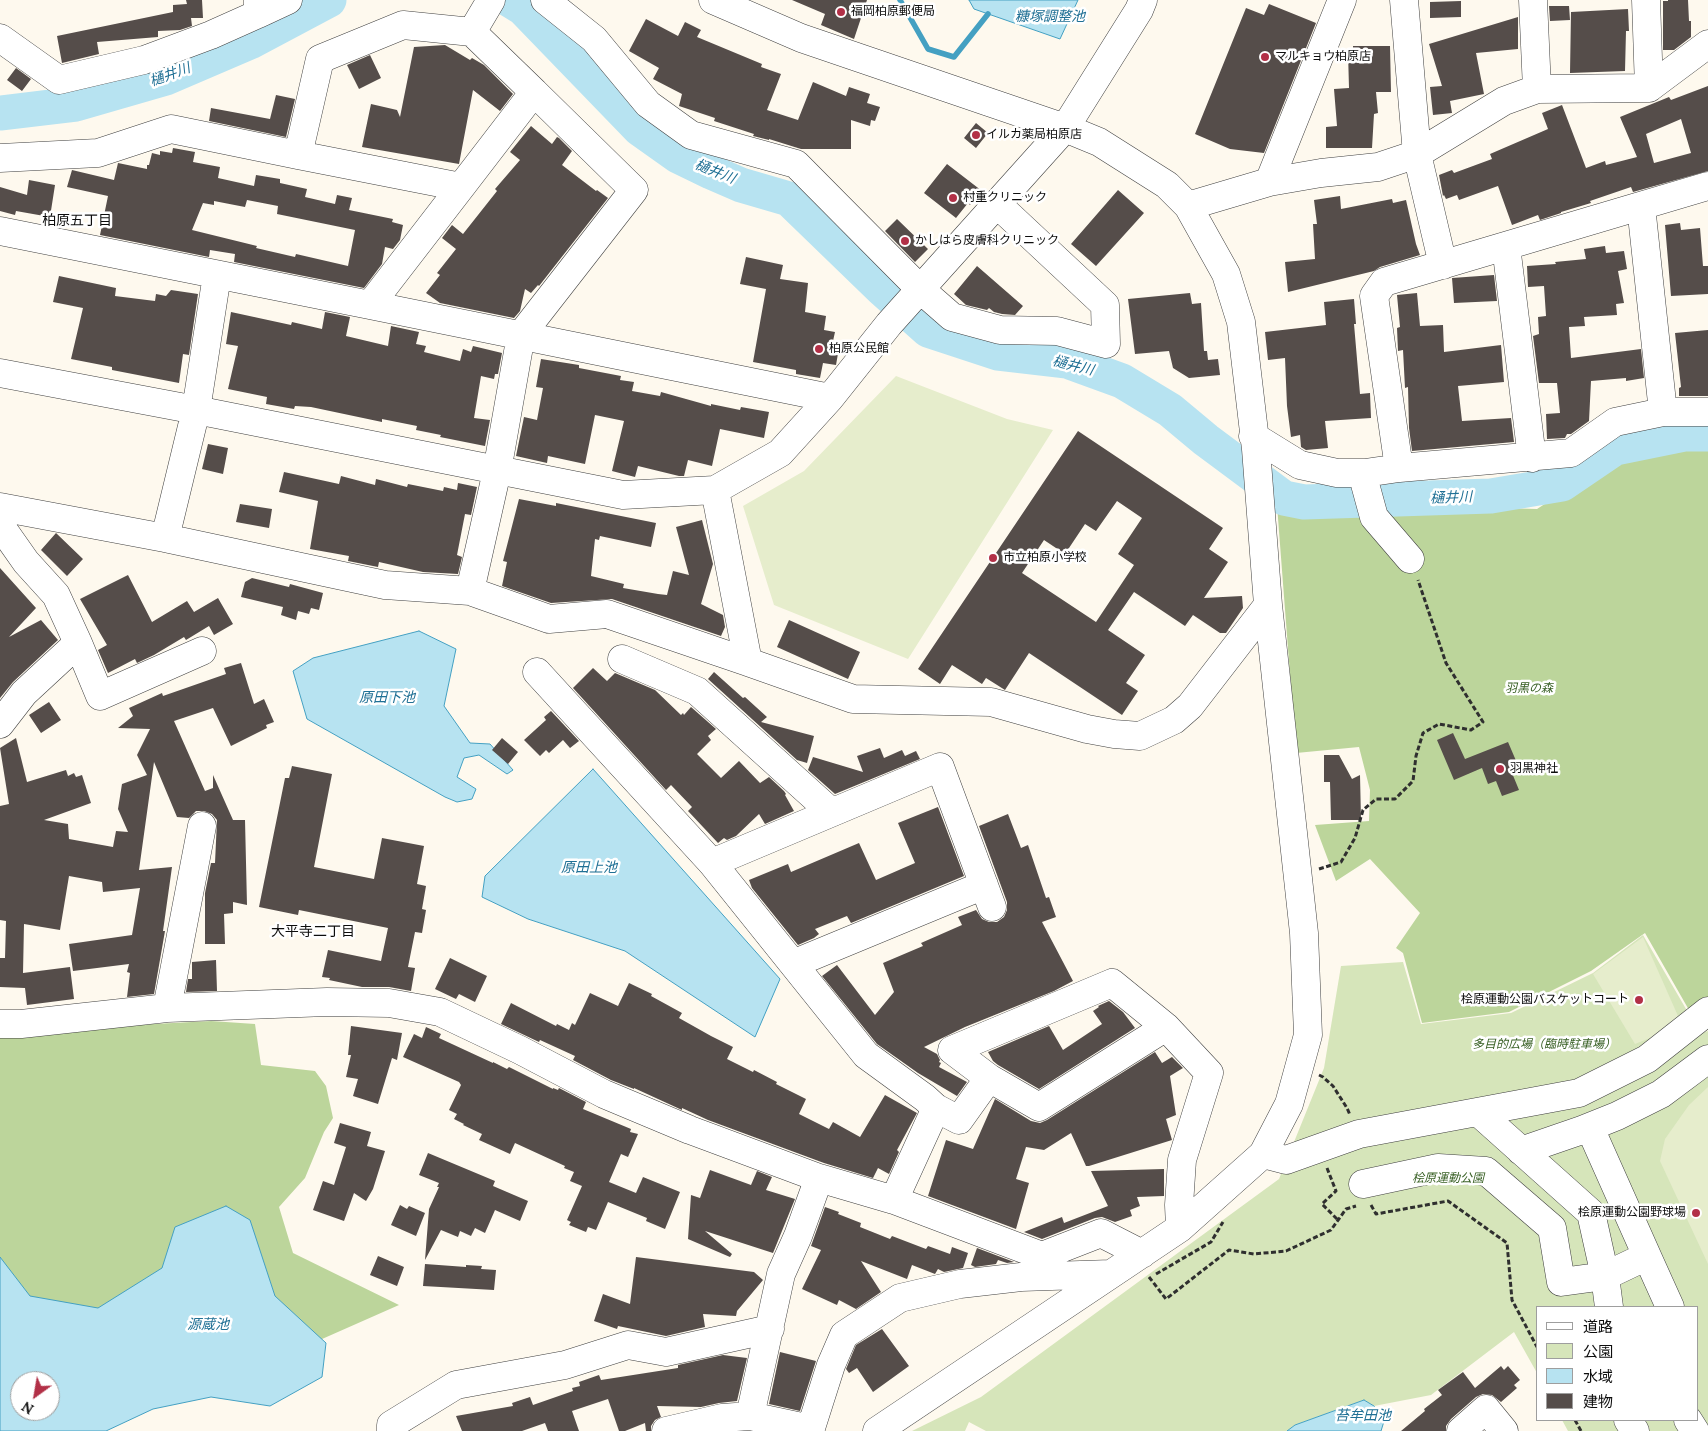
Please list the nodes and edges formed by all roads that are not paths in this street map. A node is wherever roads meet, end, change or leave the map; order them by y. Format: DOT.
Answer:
graph roads {
  1 [pos="288,0"];
  2 [pos="545,0"];
  3 [pos="713,0"];
  4 [pos="1143,0"];
  5 [pos="1342,0"];
  6 [pos="1404,0"];
  7 [pos="1532,0"];
  8 [pos="1646,0"];
  9 [pos="258,7"];
  10 [pos="483,14"];
  11 [pos="0,38"];
  12 [pos="1708,44"];
  13 [pos="1649,88"];
  14 [pos="1538,89"];
  15 [pos="534,92"];
  16 [pos="1065,128"];
  17 [pos="1417,154"];
  18 [pos="298,155"];
  19 [pos="0,158"];
  20 [pos="1269,182"];
  21 [pos="1708,186"];
  22 [pos="461,187"];
  23 [pos="997,204"];
  24 [pos="1188,206"];
  25 [pos="1641,206"];
  26 [pos="0,231"];
  27 [pos="1506,246"];
  28 [pos="1443,264"];
  29 [pos="217,275"];
  30 [pos="917,292"];
  31 [pos="370,305"];
  32 [pos="521,335"];
  33 [pos="0,373"];
  34 [pos="830,398"];
  35 [pos="196,410"];
  36 [pos="1663,412"];
  37 [pos="1708,412"];
  38 [pos="1254,442"];
  39 [pos="1532,458"];
  40 [pos="1399,468"];
  41 [pos="497,471"];
  42 [pos="1365,478"];
  43 [pos="716,490"];
  44 [pos="0,507"];
  45 [pos="0,525"];
  46 [pos="165,538"];
  47 [pos="1410,559"];
  48 [pos="470,591"];
  49 [pos="1268,605"];
  50 [pos="78,643"];
  51 [pos="202,651"];
  52 [pos="622,659"];
  53 [pos="748,662"];
  54 [pos="536,672"];
  55 [pos="0,724"];
  56 [pos="831,812"];
  57 [pos="202,826"];
  58 [pos="712,863"];
  59 [pos="793,964"];
  60 [pos="166,1008"];
  61 [pos="1708,1011"];
  62 [pos="0,1024"];
  63 [pos="1166,1027"];
  64 [pos="1708,1059"];
  65 [pos="989,1078"];
  66 [pos="936,1108"];
  67 [pos="1478,1112"];
  68 [pos="1594,1137"];
  69 [pos="1521,1151"];
  70 [pos="1263,1154"];
  71 [pos="819,1178"];
  72 [pos="1367,1193"];
  73 [pos="894,1200"];
  74 [pos="1180,1228"];
  75 [pos="1138,1256"];
  76 [pos="1647,1256"];
  77 [pos="1111,1274"];
  78 [pos="1605,1276"];
  79 [pos="1610,1306"];
  80 [pos="1670,1306"];
  81 [pos="770,1329"];
  82 [pos="750,1416"];
  83 [pos="811,1430"];
  84 [pos="391,1431"];
  85 [pos="666,1431"];
  86 [pos="878,1431"];
  87 [pos="1460,1431"];
  88 [pos="1504,1431"];
  1 -- 9 [label="street"];
  2 -- 30 [label="street"];
  3 -- 16 [label="street"];
  4 -- 16 [label="street"];
  5 -- 20 [label="street"];
  6 -- 17 [label="street"];
  7 -- 14 [label="street"];
  8 -- 13 [label="street"];
  9 -- 11 [label="street"];
  10 -- 15 [label="street"];
  10 -- 18 [label="street"];
  12 -- 13 [label="street"];
  13 -- 14 [label="street"];
  14 -- 17 [label="street"];
  15 -- 22 [label="street"];
  15 -- 32 [label="street"];
  16 -- 23 [label="street"];
  16 -- 24 [label="street"];
  17 -- 20 [label="street"];
  17 -- 28 [label="street"];
  18 -- 19 [label="street"];
  18 -- 22 [label="street"];
  20 -- 24 [label="street"];
  21 -- 25 [label="street"];
  22 -- 31 [label="street"];
  23 -- 30 [label="street"];
  23 -- 30 [label="street"];
  24 -- 38 [label="street"];
  25 -- 27 [label="street"];
  25 -- 36 [label="street"];
  26 -- 29 [label="street"];
  27 -- 28 [label="street"];
  27 -- 39 [label="street"];
  28 -- 40 [label="street"];
  29 -- 31 [label="street"];
  29 -- 35 [label="street"];
  30 -- 34 [label="street"];
  31 -- 32 [label="street"];
  32 -- 34 [label="street"];
  32 -- 41 [label="street"];
  33 -- 35 [label="street"];
  34 -- 43 [label="street"];
  35 -- 41 [label="street"];
  35 -- 46 [label="street"];
  36 -- 37 [label="street"];
  36 -- 39 [label="street"];
  38 -- 42 [label="street"];
  38 -- 49 [label="street"];
  39 -- 40 [label="street"];
  40 -- 42 [label="street"];
  41 -- 43 [label="street"];
  41 -- 48 [label="street"];
  42 -- 47 [label="street"];
  43 -- 53 [label="street"];
  44 -- 46 [label="street"];
  45 -- 50 [label="street"];
  46 -- 48 [label="street"];
  48 -- 53 [label="street"];
  49 -- 53 [label="street"];
  49 -- 70 [label="street"];
  50 -- 51 [label="street"];
  50 -- 55 [label="street"];
  52 -- 56 [label="street"];
  54 -- 58 [label="street"];
  56 -- 58 [label="street"];
  56 -- 59 [label="street"];
  57 -- 60 [label="street"];
  58 -- 59 [label="street"];
  59 -- 66 [label="street"];
  60 -- 62 [label="street"];
  60 -- 71 [label="street"];
  61 -- 67 [label="street"];
  63 -- 65 [label="street"];
  63 -- 65 [label="street"];
  63 -- 74 [label="street"];
  64 -- 69 [label="street"];
  65 -- 66 [label="street"];
  66 -- 73 [label="street"];
  67 -- 69 [label="street"];
  67 -- 70 [label="street"];
  68 -- 76 [label="street"];
  69 -- 78 [label="street"];
  70 -- 74 [label="street"];
  71 -- 73 [label="street"];
  71 -- 81 [label="street"];
  72 -- 78 [label="street"];
  73 -- 75 [label="street"];
  74 -- 75 [label="street"];
  75 -- 77 [label="street"];
  76 -- 78 [label="street"];
  76 -- 80 [label="street"];
  77 -- 83 [label="street"];
  77 -- 86 [label="street"];
  78 -- 79 [label="street"];
  81 -- 82 [label="street"];
  81 -- 84 [label="street"];
  82 -- 83 [label="street"];
  82 -- 85 [label="street"];
  87 -- 88 [label="street"];
}
